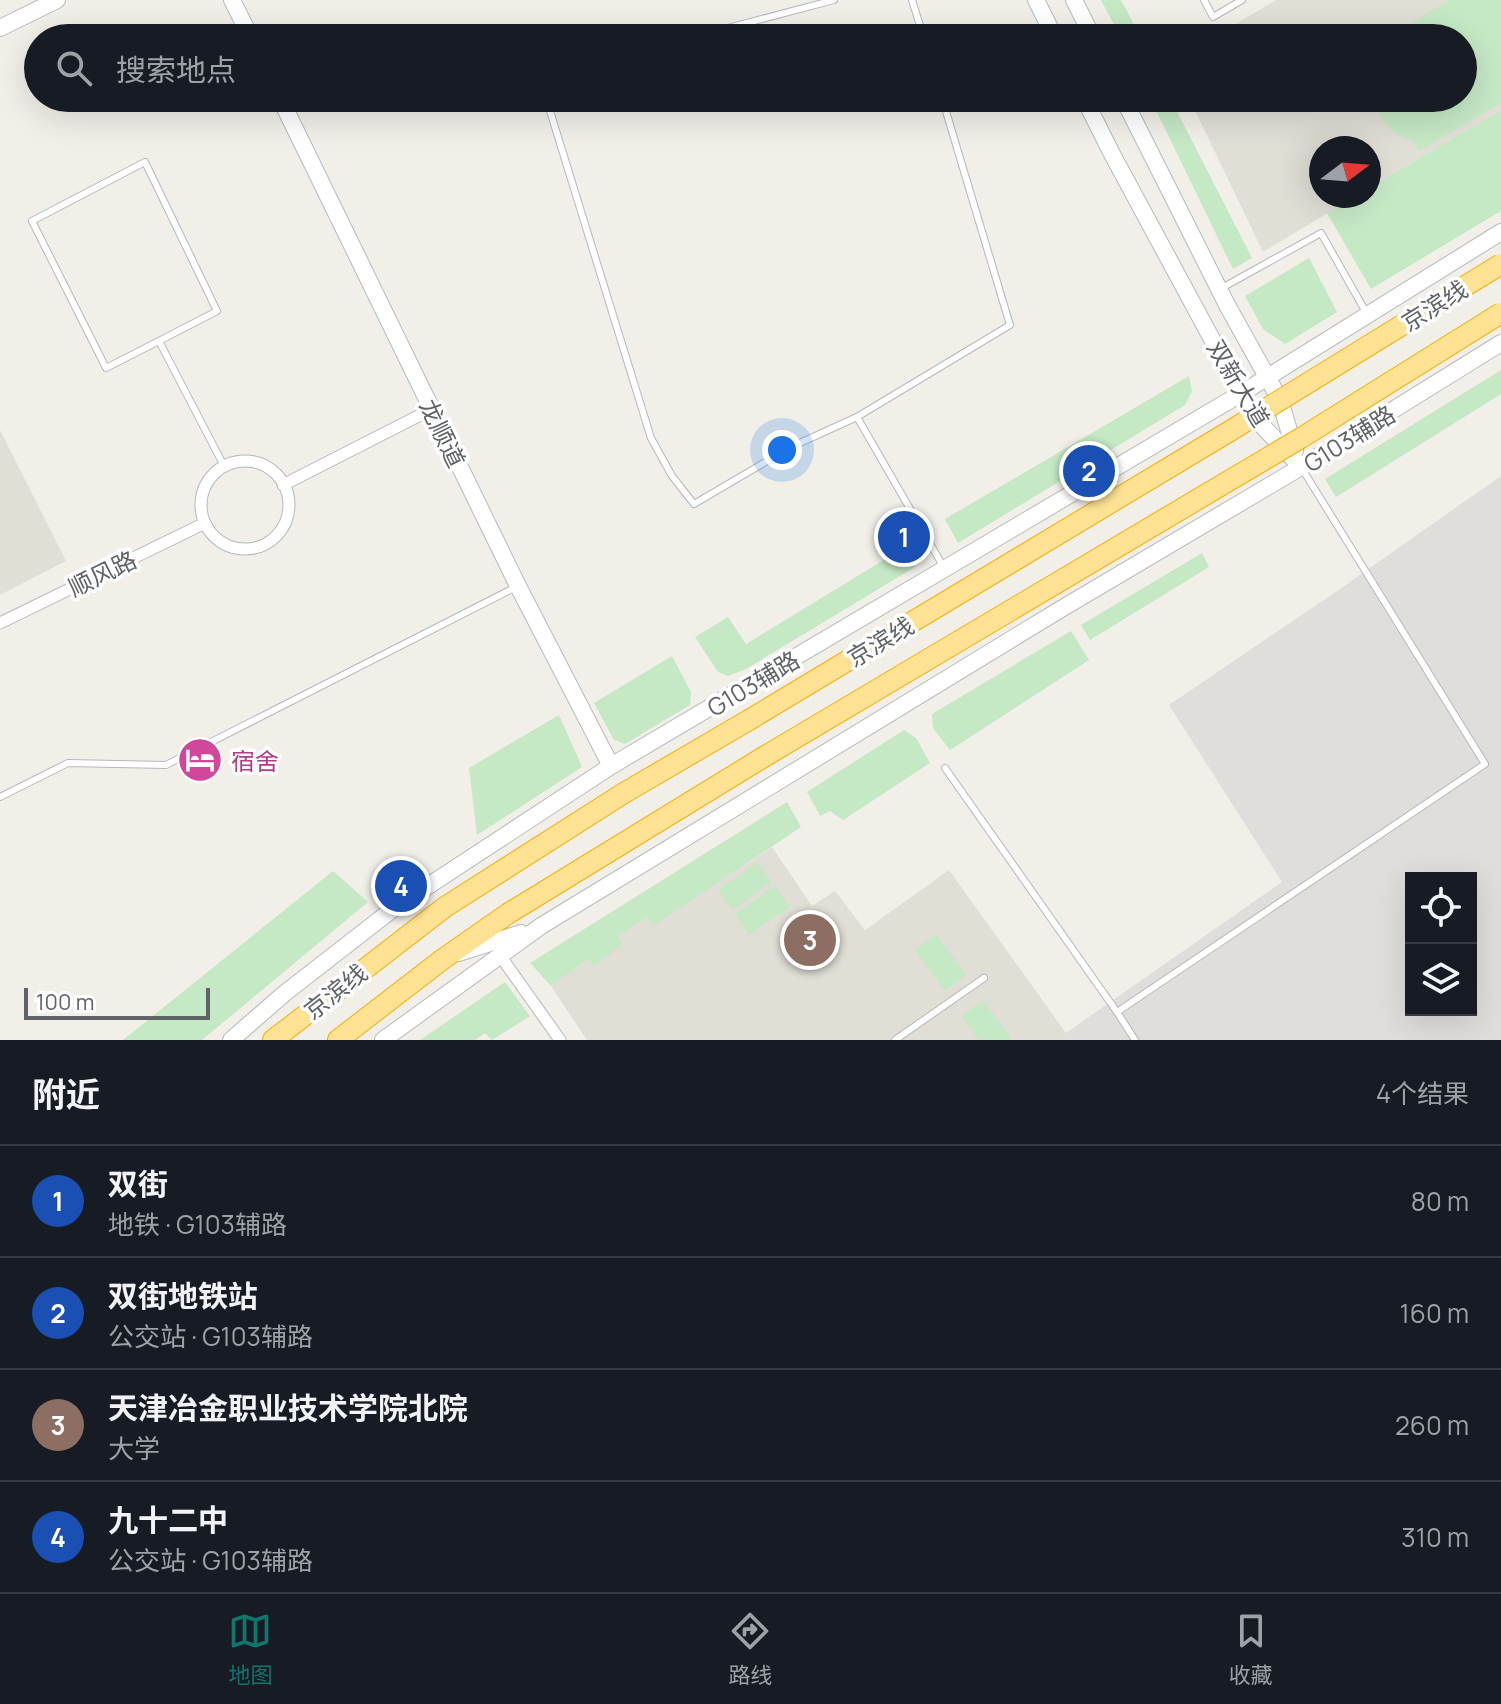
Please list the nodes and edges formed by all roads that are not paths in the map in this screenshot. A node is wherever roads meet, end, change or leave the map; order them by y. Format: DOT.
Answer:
graph roads {
  1 [pos="57,0"];
  2 [pos="232,0"];
  3 [pos="834,0"];
  4 [pos="912,0"];
  5 [pos="1036,0"];
  6 [pos="1074,0"];
  7 [pos="1204,0"];
  8 [pos="1242,0"];
  9 [pos="244,24"];
  10 [pos="743,24"];
  11 [pos="920,24"];
  12 [pos="1048,24"];
  13 [pos="1086,24"];
  14 [pos="0,28"];
  15 [pos="287,112"];
  16 [pos="550,112"];
  17 [pos="946,112"];
  18 [pos="1091,112"];
  19 [pos="1130,112"];
  20 [pos="1501,232"];
  21 [pos="1501,264"];
  22 [pos="1219,289"];
  23 [pos="1501,313"];
  24 [pos="1367,314"];
  25 [pos="159,341"];
  26 [pos="1501,343"];
  27 [pos="1267,377"];
  28 [pos="1242,393"];
  29 [pos="432,409"];
  30 [pos="857,417"];
  31 [pos="224,466"];
  32 [pos="1301,467"];
  33 [pos="283,485"];
  34 [pos="205,523"];
  35 [pos="945,569"];
  36 [pos="518,586"];
  37 [pos="0,623"];
  38 [pos="611,766"];
  39 [pos="945,768"];
  40 [pos="0,797"];
  41 [pos="541,926"];
  42 [pos="499,954"];
  43 [pos="443,959"];
  44 [pos="984,978"];
  45 [pos="285,993"];
  46 [pos="1117,1012"];
  47 [pos="231,1040"];
  48 [pos="250,1040"];
  49 [pos="273,1040"];
  50 [pos="338,1040"];
  51 [pos="383,1040"];
  52 [pos="560,1040"];
  53 [pos="895,1040"];
  54 [pos="1135,1040"];
  1 -- 14 [label="street"];
  2 -- 9 [label="street"];
  3 -- 10 [label="lane"];
  4 -- 11 [label="lane"];
  5 -- 12 [label="street"];
  6 -- 13 [label="street"];
  7 -- 8 [label="lane"];
  15 -- 29 [label="street, 龙顺道"];
  16 -- 30 [label="lane"];
  17 -- 30 [label="lane"];
  18 -- 28 [label="street, 双新大道"];
  19 -- 22 [label="street, 双新大道"];
  20 -- 24 [label="street, G103辅路"];
  21 -- 49 [label="highway, 京滨线, bridge"];
  22 -- 24 [label="lane"];
  22 -- 27 [label="street, 双新大道"];
  23 -- 43 [label="highway, 京滨线, bridge"];
  24 -- 27 [label="street, G103辅路"];
  25 -- 25 [label="lane"];
  25 -- 31 [label="lane"];
  26 -- 32 [label="street, G103辅路"];
  27 -- 28 [label="street, G103辅路"];
  27 -- 32 [label="street, 双新大道"];
  28 -- 32 [label="street, 双新大道"];
  28 -- 35 [label="street, G103辅路"];
  29 -- 33 [label="street"];
  29 -- 36 [label="street, 龙顺道"];
  30 -- 35 [label="lane"];
  31 -- 33 [label="street"];
  31 -- 34 [label="street"];
  32 -- 41 [label="street, G103辅路"];
  32 -- 46 [label="lane"];
  33 -- 34 [label="street"];
  34 -- 37 [label="street, 顺风路"];
  35 -- 38 [label="street, G103辅路"];
  36 -- 38 [label="street, 龙顺道"];
  36 -- 40 [label="lane"];
  38 -- 45 [label="street, G103辅路"];
  39 -- 46 [label="lane"];
  41 -- 42 [label="street, G103辅路"];
  41 -- 43 [label="street"];
  42 -- 51 [label="street, G103辅路"];
  42 -- 52 [label="street"];
  43 -- 50 [label="highway, 京滨线"];
  44 -- 53 [label="lane"];
  45 -- 47 [label="street, G103辅路"];
  45 -- 48 [label="street"];
  46 -- 54 [label="lane"];
}
